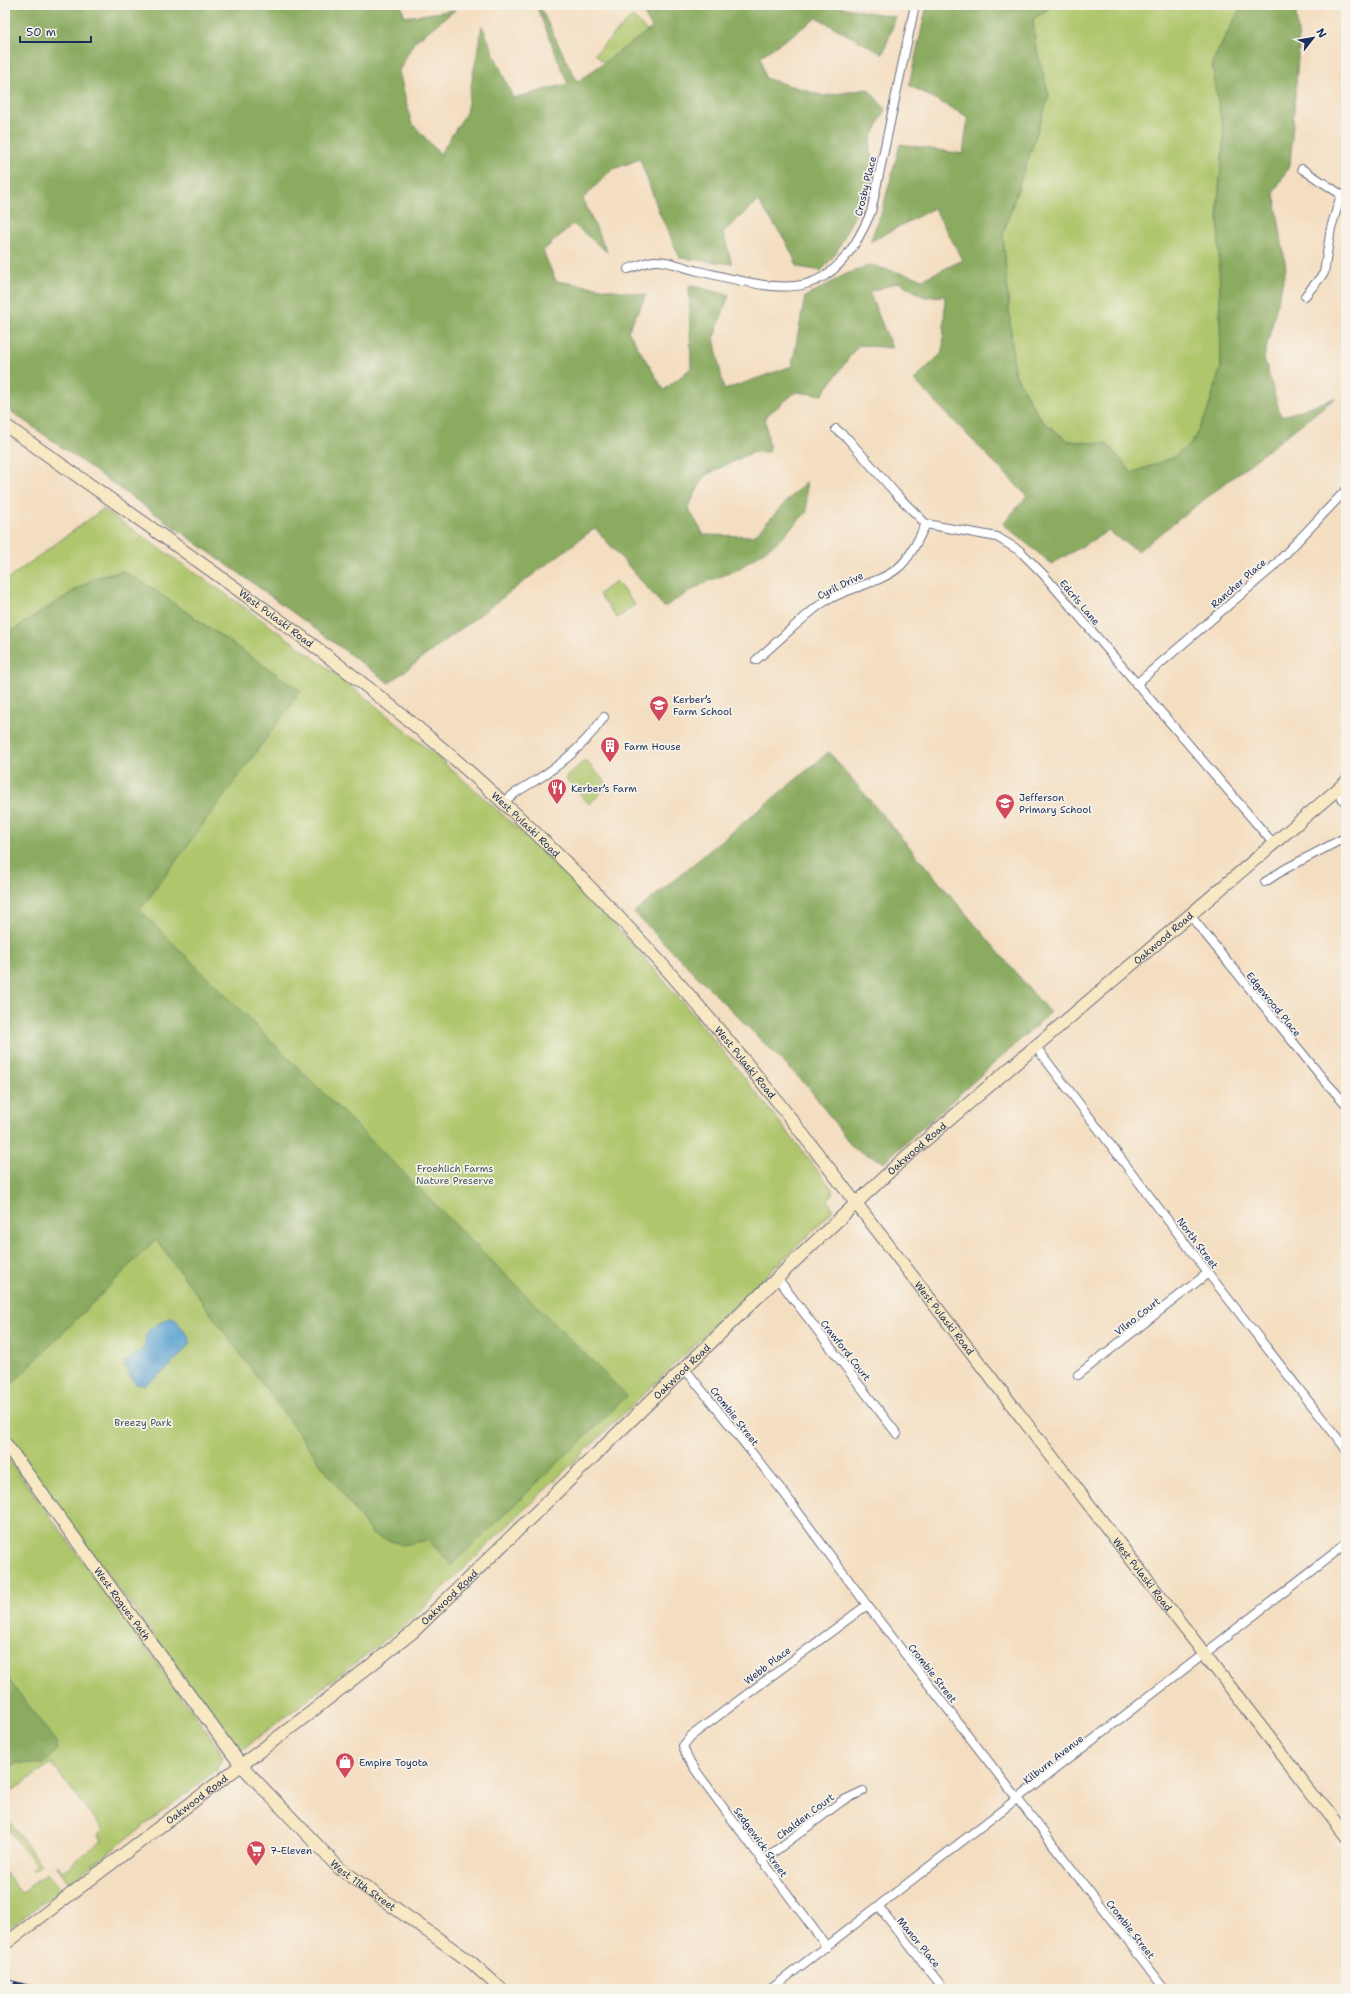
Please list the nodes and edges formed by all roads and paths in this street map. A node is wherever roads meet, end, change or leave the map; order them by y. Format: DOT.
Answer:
graph roads {
  1 [pos="915,5"];
  2 [pos="1302,169"];
  3 [pos="1344,196"];
  4 [pos="628,269"];
  5 [pos="1305,296"];
  6 [pos="5,426"];
  7 [pos="836,429"];
  8 [pos="1346,490"];
  9 [pos="926,524"];
  10 [pos="756,660"];
  11 [pos="1136,684"];
  12 [pos="604,717"];
  13 [pos="1346,782"];
  14 [pos="1336,791"];
  15 [pos="504,803"];
  16 [pos="1346,803"];
  17 [pos="1346,836"];
  18 [pos="1273,843"];
  19 [pos="1264,882"];
  20 [pos="1189,914"];
  21 [pos="1036,1047"];
  22 [pos="1346,1104"];
  23 [pos="856,1202"];
  24 [pos="1208,1273"];
  25 [pos="778,1278"];
  26 [pos="685,1369"];
  27 [pos="1078,1375"];
  28 [pos="897,1434"];
  29 [pos="5,1443"];
  30 [pos="1346,1449"];
  31 [pos="1346,1544"];
  32 [pos="867,1604"];
  33 [pos="1205,1654"];
  34 [pos="683,1746"];
  35 [pos="240,1764"];
  36 [pos="863,1791"];
  37 [pos="1018,1799"];
  38 [pos="1346,1836"];
  39 [pos="762,1861"];
  40 [pos="879,1907"];
  41 [pos="5,1944"];
  42 [pos="827,1947"];
  43 [pos="501,1989"];
  44 [pos="772,1989"];
  45 [pos="944,1989"];
  46 [pos="1165,1989"];
  1 -- 4 [label="street, Crosby Place"];
  2 -- 3 [label="street"];
  3 -- 5 [label="street"];
  6 -- 15 [label="main road, West Pulaski Road"];
  7 -- 9 [label="street"];
  8 -- 11 [label="street, Rancher Place"];
  9 -- 10 [label="street, Cyril Drive"];
  9 -- 11 [label="street, Edcris Lane"];
  11 -- 18 [label="street, Edcris Lane"];
  12 -- 15 [label="street"];
  13 -- 14 [label="main road, Oakwood Road"];
  14 -- 16 [label="street"];
  14 -- 18 [label="main road, Oakwood Road"];
  15 -- 23 [label="main road, West Pulaski Road"];
  17 -- 19 [label="street"];
  18 -- 20 [label="main road, Oakwood Road"];
  20 -- 21 [label="main road, Oakwood Road"];
  20 -- 22 [label="street, Edgewood Place"];
  21 -- 23 [label="main road, Oakwood Road"];
  21 -- 24 [label="street, North Street"];
  23 -- 25 [label="main road, Oakwood Road"];
  23 -- 33 [label="main road, West Pulaski Road"];
  24 -- 27 [label="street, Vilno Court"];
  24 -- 30 [label="street, North Street"];
  25 -- 26 [label="main road, Oakwood Road"];
  25 -- 28 [label="street, Crawford Court"];
  26 -- 32 [label="street, Crombie Street"];
  26 -- 35 [label="main road, Oakwood Road"];
  29 -- 35 [label="main road, West Rogues Path"];
  31 -- 33 [label="street, Kilburn Avenue"];
  32 -- 34 [label="street, Webb Place"];
  32 -- 37 [label="street, Crombie Street"];
  33 -- 37 [label="street, Kilburn Avenue"];
  33 -- 38 [label="main road, West Pulaski Road"];
  34 -- 39 [label="street, Sedgewick Street"];
  35 -- 41 [label="main road, Oakwood Road"];
  35 -- 43 [label="main road, West 11th Street"];
  36 -- 39 [label="street, Chalden Court"];
  37 -- 40 [label="street, Kilburn Avenue"];
  37 -- 46 [label="street, Crombie Street"];
  39 -- 42 [label="street, Sedgewick Street"];
  40 -- 42 [label="street, Kilburn Avenue"];
  40 -- 45 [label="street, Manor Place"];
  42 -- 44 [label="street, Kilburn Avenue"];
}
